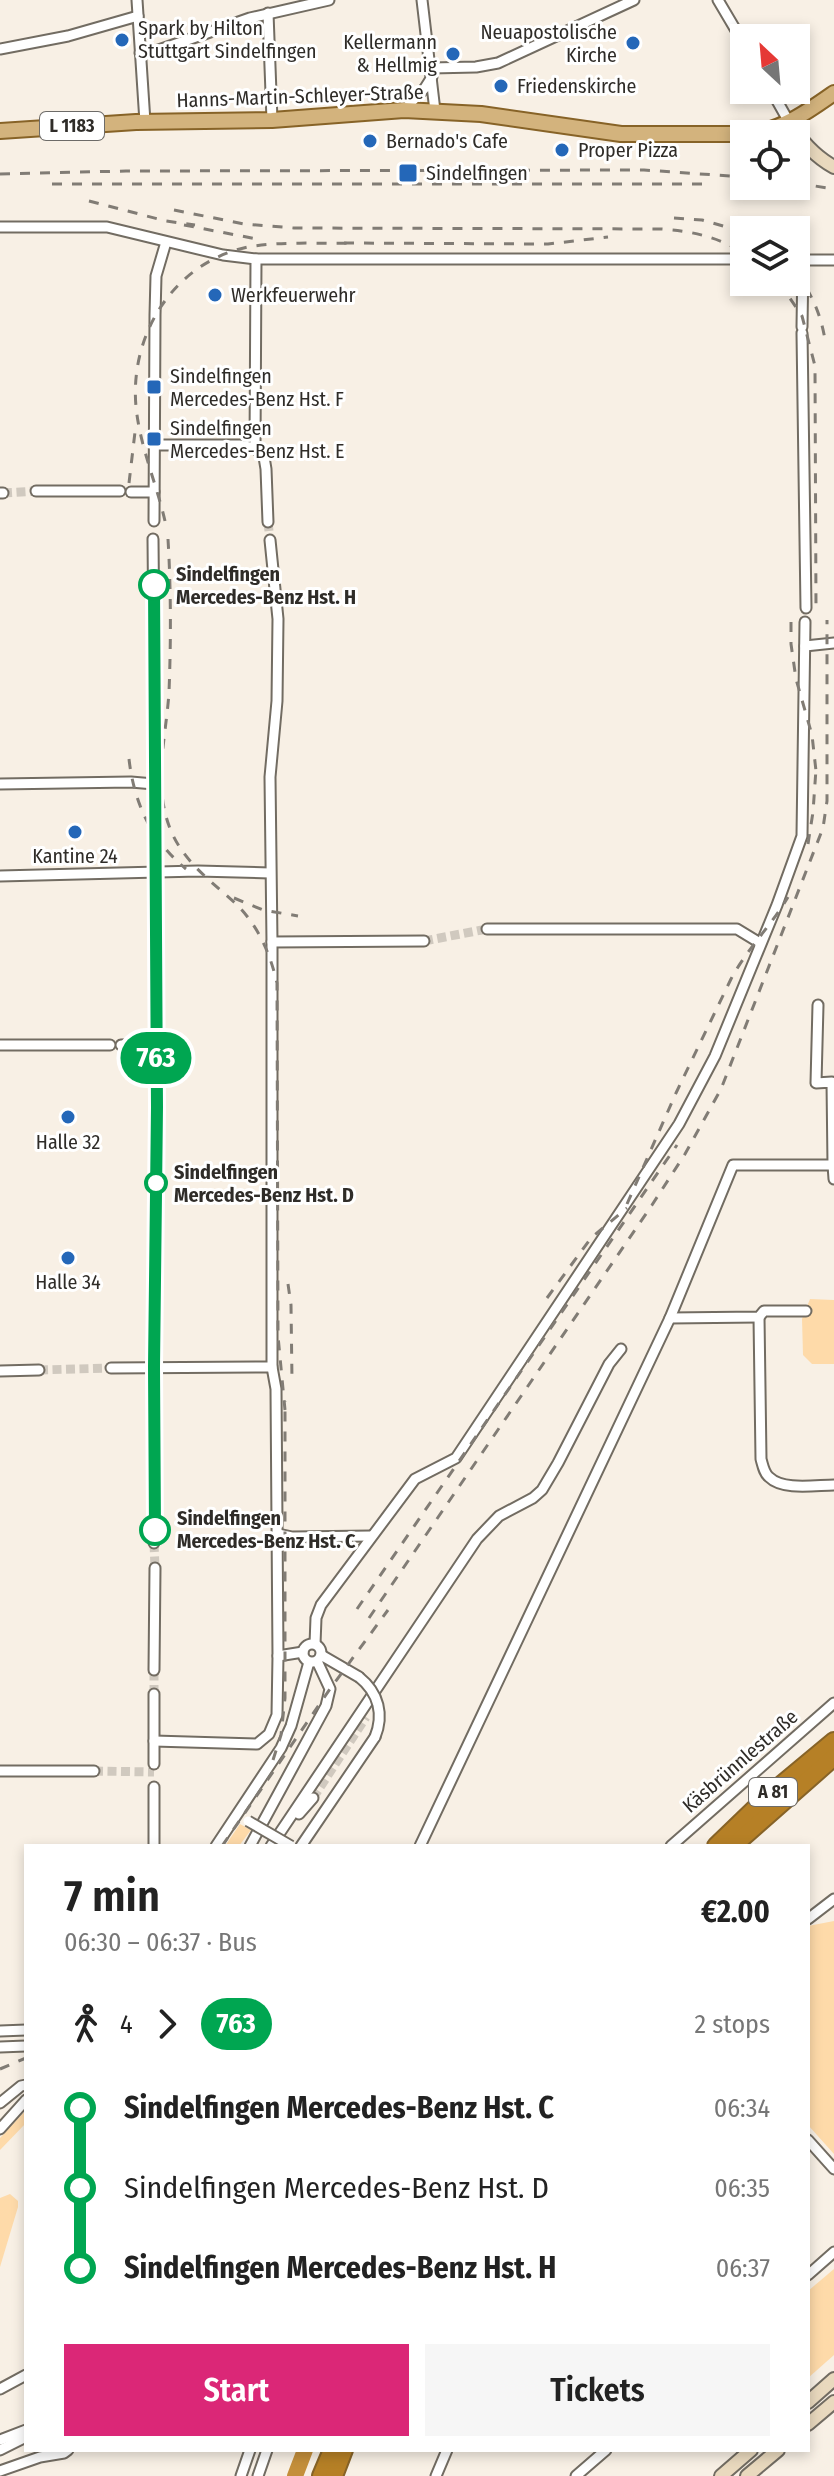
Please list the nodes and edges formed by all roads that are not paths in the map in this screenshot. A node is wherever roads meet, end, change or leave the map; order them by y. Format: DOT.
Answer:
graph roads {
  1 [pos="137,0"];
  2 [pos="329,0"];
  3 [pos="422,0"];
  4 [pos="634,0"];
  5 [pos="718,0"];
  6 [pos="268,13"];
  7 [pos="138,16"];
  8 [pos="732,24"];
  9 [pos="0,49"];
  10 [pos="140,53"];
  11 [pos="432,72"];
  12 [pos="834,93"];
  13 [pos="404,110"];
  14 [pos="435,111"];
  15 [pos="272,120"];
  16 [pos="792,120"];
  17 [pos="145,122"];
  18 [pos="0,131"];
  19 [pos="730,134"];
  20 [pos="810,149"];
  21 [pos="810,154"];
  22 [pos="816,155"];
  23 [pos="834,167"];
  24 [pos="0,227"];
  25 [pos="166,242"];
  26 [pos="256,259"];
  27 [pos="730,259"];
  28 [pos="810,259"];
  29 [pos="834,260"];
  30 [pos="801,296"];
  31 [pos="154,445"];
  32 [pos="255,448"];
  33 [pos="36,491"];
  34 [pos="154,492"];
  35 [pos="154,521"];
  36 [pos="268,522"];
  37 [pos="153,539"];
  38 [pos="270,540"];
  39 [pos="806,608"];
  40 [pos="805,622"];
  41 [pos="834,643"];
  42 [pos="805,646"];
  43 [pos="155,745"];
  44 [pos="155,757"];
  45 [pos="0,784"];
  46 [pos="154,784"];
  47 [pos="270,873"];
  48 [pos="154,874"];
  49 [pos="0,876"];
  50 [pos="487,929"];
  51 [pos="424,941"];
  52 [pos="272,942"];
  53 [pos="760,943"];
  54 [pos="818,1005"];
  55 [pos="155,1044"];
  56 [pos="0,1045"];
  57 [pos="833,1165"];
  58 [pos="155,1169"];
  59 [pos="834,1179"];
  60 [pos="156,1201"];
  61 [pos="806,1311"];
  62 [pos="759,1317"];
  63 [pos="670,1318"];
  64 [pos="155,1325"];
  65 [pos="155,1338"];
  66 [pos="621,1349"];
  67 [pos="154,1367"];
  68 [pos="272,1367"];
  69 [pos="111,1368"];
  70 [pos="39,1370"];
  71 [pos="0,1371"];
  72 [pos="834,1485"];
  73 [pos="278,1534"];
  74 [pos="371,1536"];
  75 [pos="154,1543"];
  76 [pos="155,1568"];
  77 [pos="315,1644"];
  78 [pos="303,1652"];
  79 [pos="278,1656"];
  80 [pos="316,1659"];
  81 [pos="154,1670"];
  82 [pos="154,1694"];
  83 [pos="834,1703"];
  84 [pos="154,1741"];
  85 [pos="834,1741"];
  86 [pos="834,1757"];
  87 [pos="154,1764"];
  88 [pos="0,1771"];
  89 [pos="94,1771"];
  90 [pos="154,1787"];
  91 [pos="313,1798"];
  92 [pos="238,1814"];
  93 [pos="285,1826"];
  94 [pos="154,1844"];
  95 [pos="217,1844"];
  96 [pos="251,1844"];
  97 [pos="272,1844"];
  98 [pos="288,1844"];
  99 [pos="302,1844"];
  100 [pos="421,1844"];
  101 [pos="673,1844"];
  102 [pos="718,1844"];
  103 [pos="735,1844"];
  104 [pos="834,1899"];
  105 [pos="810,1917"];
  106 [pos="24,2030"];
  107 [pos="0,2031"];
  108 [pos="24,2046"];
  109 [pos="0,2047"];
  110 [pos="24,2085"];
  111 [pos="24,2102"];
  112 [pos="0,2103"];
  113 [pos="0,2129"];
  114 [pos="810,2142"];
  115 [pos="834,2169"];
  116 [pos="834,2252"];
  117 [pos="810,2273"];
  118 [pos="24,2376"];
  119 [pos="834,2379"];
  120 [pos="0,2389"];
  121 [pos="810,2400"];
  122 [pos="834,2402"];
  123 [pos="810,2422"];
  124 [pos="24,2431"];
  125 [pos="24,2438"];
  126 [pos="0,2440"];
  127 [pos="0,2450"];
  128 [pos="62,2452"];
  129 [pos="249,2452"];
  130 [pos="266,2452"];
  131 [pos="331,2452"];
  132 [pos="343,2452"];
  133 [pos="446,2452"];
  134 [pos="749,2452"];
  135 [pos="776,2452"];
  136 [pos="593,2454"];
  137 [pos="0,2471"];
  138 [pos="241,2476"];
  139 [pos="258,2476"];
  140 [pos="321,2476"];
  141 [pos="334,2476"];
  142 [pos="436,2476"];
  143 [pos="576,2476"];
  144 [pos="721,2476"];
  145 [pos="747,2476"];
  1 -- 7 [label="street"];
  2 -- 6 [label="street"];
  3 -- 11 [label="street"];
  4 -- 11 [label="street"];
  5 -- 8 [label="street"];
  6 -- 10 [label="street"];
  6 -- 15 [label="street"];
  7 -- 9 [label="street"];
  7 -- 10 [label="street"];
  10 -- 17 [label="street"];
  11 -- 13 [label="street"];
  11 -- 14 [label="street"];
  12 -- 16 [label="main road, L 1183"];
  13 -- 14 [label="main road, Hanns-Martin-Schleyer-Straße / L 1183"];
  13 -- 15 [label="main road, Hanns-Martin-Schleyer-Straße / L 1183"];
  14 -- 19 [label="main road, Hanns-Martin-Schleyer-Straße / L 1183"];
  15 -- 17 [label="main road, Hanns-Martin-Schleyer-Straße / L 1183"];
  17 -- 18 [label="main road, Hanns-Martin-Schleyer-Straße / L 1183"];
  20 -- 22 [label="main road"];
  21 -- 22 [label="main road"];
  22 -- 23 [label="main road"];
  24 -- 25 [label="street"];
  25 -- 26 [label="street"];
  25 -- 31 [label="street"];
  26 -- 27 [label="street"];
  26 -- 32 [label="street"];
  28 -- 29 [label="street"];
  30 -- 39 [label="street"];
  31 -- 32 [label="street"];
  31 -- 34 [label="street"];
  32 -- 36 [label="street"];
  33 -- 34 [label="street"];
  34 -- 35 [label="street"];
  37 -- 43 [label="street"];
  38 -- 47 [label="street"];
  40 -- 42 [label="street"];
  41 -- 42 [label="street"];
  42 -- 53 [label="street"];
  44 -- 46 [label="street"];
  45 -- 46 [label="street"];
  46 -- 48 [label="street"];
  47 -- 48 [label="street"];
  47 -- 52 [label="street"];
  48 -- 49 [label="street"];
  48 -- 55 [label="street"];
  50 -- 53 [label="street"];
  51 -- 52 [label="street"];
  52 -- 68 [label="street"];
  53 -- 74 [label="street"];
  54 -- 57 [label="street"];
  55 -- 56 [label="street"];
  55 -- 58 [label="street"];
  57 -- 59 [label="street"];
  57 -- 63 [label="street"];
  60 -- 64 [label="street"];
  61 -- 62 [label="street"];
  62 -- 63 [label="street"];
  62 -- 72 [label="street"];
  63 -- 100 [label="street"];
  65 -- 67 [label="street"];
  66 -- 93 [label="street"];
  67 -- 68 [label="street"];
  67 -- 69 [label="street"];
  67 -- 75 [label="street"];
  68 -- 73 [label="street"];
  70 -- 71 [label="street"];
  73 -- 74 [label="street"];
  73 -- 79 [label="street"];
  74 -- 77 [label="street"];
  76 -- 81 [label="street"];
  77 -- 78 [label="street"];
  77 -- 80 [label="street"];
  78 -- 79 [label="street"];
  78 -- 80 [label="street"];
  79 -- 84 [label="street"];
  80 -- 92 [label="street"];
  80 -- 96 [label="street"];
  80 -- 99 [label="street, bridge"];
  82 -- 84 [label="street"];
  83 -- 101 [label="street, Käsbrünnlestraße"];
  84 -- 87 [label="street"];
  85 -- 102 [label="highway, A 81"];
  86 -- 103 [label="highway, A 81"];
  88 -- 89 [label="street"];
  90 -- 94 [label="street"];
  91 -- 93 [label="street"];
  92 -- 95 [label="street"];
  92 -- 98 [label="street, bridge"];
  93 -- 97 [label="street"];
  104 -- 105 [label="street"];
  106 -- 107 [label="street"];
  108 -- 109 [label="street"];
  110 -- 112 [label="street"];
  111 -- 113 [label="street"];
  114 -- 115 [label="street"];
  116 -- 117 [label="street"];
  118 -- 120 [label="street"];
  119 -- 121 [label="main road"];
  122 -- 123 [label="main road"];
  124 -- 126 [label="street"];
  125 -- 127 [label="street"];
  128 -- 137 [label="street"];
  129 -- 138 [label="street"];
  130 -- 139 [label="street"];
  131 -- 140 [label="highway"];
  132 -- 141 [label="highway"];
  133 -- 142 [label="street"];
  134 -- 144 [label="main road"];
  135 -- 145 [label="main road"];
  136 -- 143 [label="street"];
}
